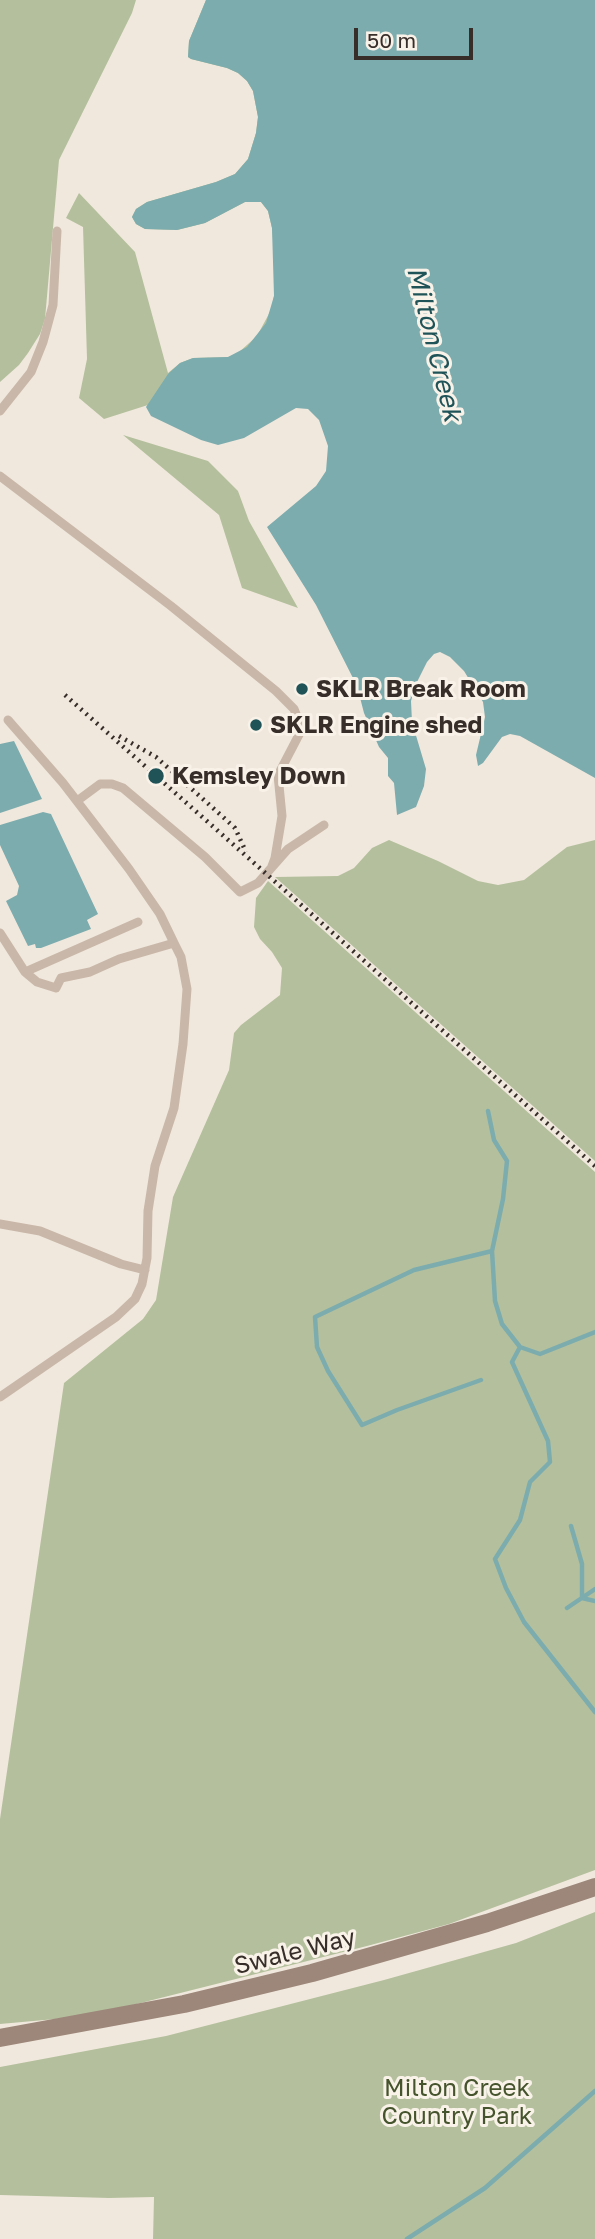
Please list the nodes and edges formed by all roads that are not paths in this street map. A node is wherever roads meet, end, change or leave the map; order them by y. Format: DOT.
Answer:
graph roads {
  1 [pos="57,231"];
  2 [pos="0,411"];
  3 [pos="0,476"];
  4 [pos="8,720"];
  5 [pos="77,801"];
  6 [pos="324,825"];
  7 [pos="272,866"];
  8 [pos="138,922"];
  9 [pos="0,933"];
  10 [pos="174,943"];
  11 [pos="24,972"];
  12 [pos="0,1224"];
  13 [pos="145,1270"];
  14 [pos="0,1397"];
  15 [pos="595,1887"];
  16 [pos="0,2038"];
  1 -- 2 [label="lane"];
  3 -- 7 [label="lane"];
  4 -- 5 [label="lane"];
  5 -- 7 [label="lane"];
  5 -- 10 [label="lane"];
  6 -- 7 [label="lane"];
  8 -- 11 [label="lane"];
  9 -- 11 [label="lane"];
  10 -- 11 [label="lane"];
  10 -- 13 [label="lane"];
  12 -- 13 [label="lane"];
  13 -- 14 [label="lane"];
  15 -- 16 [label="main road, Swale Way"];
}
